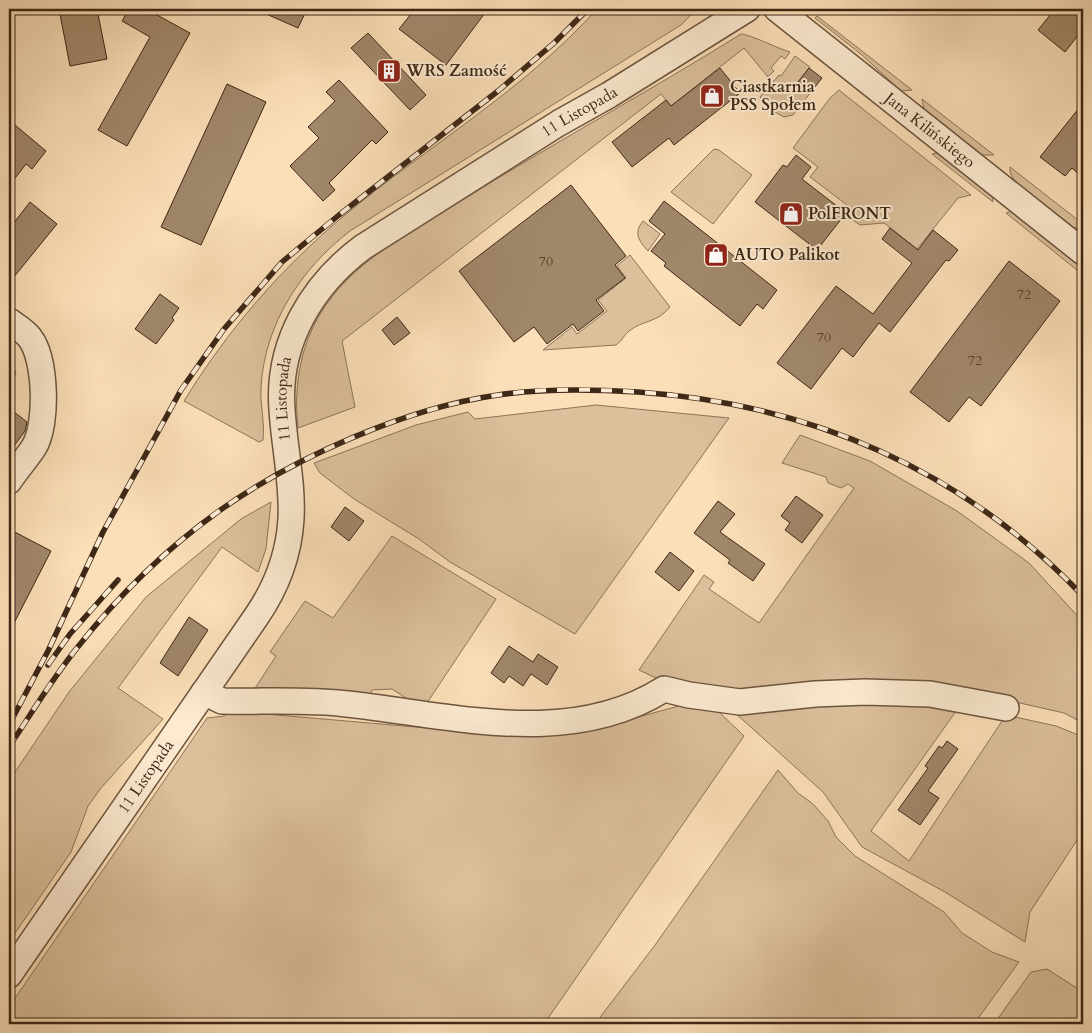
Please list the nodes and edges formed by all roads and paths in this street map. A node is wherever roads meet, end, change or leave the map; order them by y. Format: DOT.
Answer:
graph roads {
  1 [pos="747,9"];
  2 [pos="777,9"];
  3 [pos="1083,252"];
  4 [pos="9,322"];
  5 [pos="9,481"];
  6 [pos="204,692"];
  7 [pos="1006,708"];
  8 [pos="9,975"];
  1 -- 6 [label="street, 11 Listopada"];
  2 -- 3 [label="street, Jana Kilińskiego"];
  4 -- 5 [label="street"];
  6 -- 7 [label="street"];
  6 -- 8 [label="street, 11 Listopada"];
}
